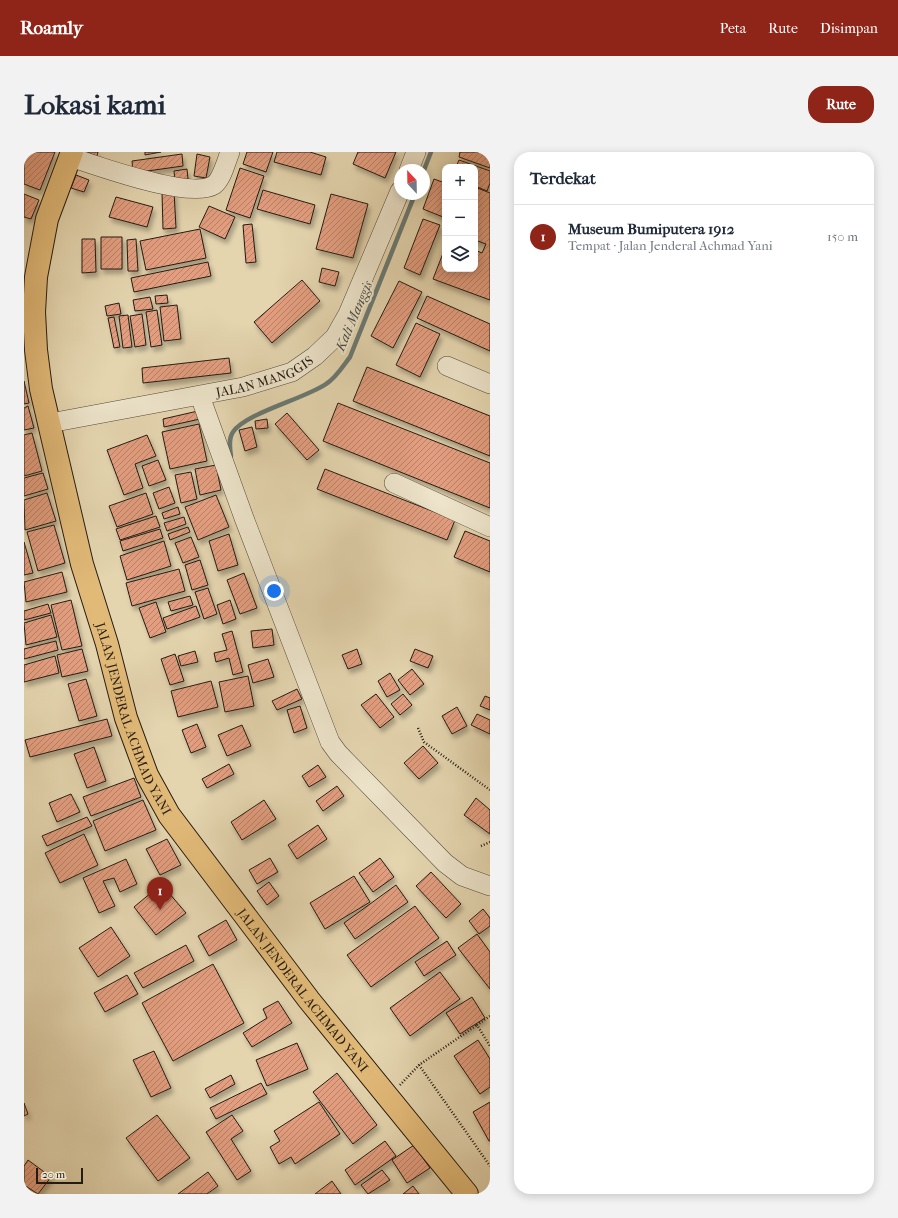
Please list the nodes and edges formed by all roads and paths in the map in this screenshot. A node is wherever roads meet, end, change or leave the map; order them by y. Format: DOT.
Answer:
graph roads {
  1 [pos="230,152"];
  2 [pos="416,152"];
  3 [pos="71,155"];
  4 [pos="411,164"];
  5 [pos="396,200"];
  6 [pos="447,366"];
  7 [pos="490,384"];
  8 [pos="200,396"];
  9 [pos="50,423"];
  10 [pos="394,482"];
  11 [pos="490,527"];
  12 [pos="418,728"];
  13 [pos="490,790"];
  14 [pos="490,842"];
  15 [pos="481,846"];
  16 [pos="490,886"];
  17 [pos="490,1016"];
  18 [pos="477,1025"];
  19 [pos="490,1046"];
  20 [pos="419,1065"];
  21 [pos="388,1096"];
  22 [pos="490,1166"];
  23 [pos="467,1194"];
  1 -- 3 [label="street"];
  2 -- 4 [label="street"];
  3 -- 9 [label="main road, JALAN JENDERAL ACHMAD YANI"];
  5 -- 8 [label="street, JALAN MANGGIS"];
  6 -- 7 [label="street"];
  8 -- 9 [label="street, JALAN MANGGIS"];
  8 -- 16 [label="street"];
  9 -- 21 [label="main road, JALAN JENDERAL ACHMAD YANI"];
  10 -- 11 [label="street"];
  12 -- 13 [label="path"];
  14 -- 15 [label="path"];
  17 -- 18 [label="path"];
  18 -- 19 [label="path"];
  18 -- 20 [label="path"];
  20 -- 21 [label="path"];
  20 -- 22 [label="path"];
  21 -- 23 [label="main road, JALAN JENDERAL ACHMAD YANI"];
}
